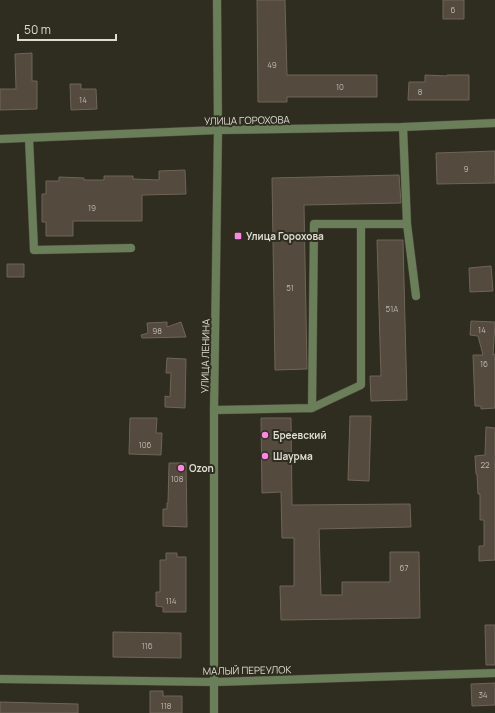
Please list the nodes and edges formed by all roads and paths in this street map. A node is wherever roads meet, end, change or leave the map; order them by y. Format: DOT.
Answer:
graph roads {
  1 [pos="217,0"];
  2 [pos="495,123"];
  3 [pos="403,126"];
  4 [pos="218,130"];
  5 [pos="29,138"];
  6 [pos="0,139"];
  7 [pos="361,224"];
  8 [pos="407,224"];
  9 [pos="131,248"];
  10 [pos="416,296"];
  11 [pos="312,408"];
  12 [pos="214,410"];
  13 [pos="495,673"];
  14 [pos="0,679"];
  15 [pos="214,682"];
  16 [pos="214,713"];
  1 -- 4 [label="street, УЛИЦА ЛЕНИНА"];
  2 -- 3 [label="street, УЛИЦА ГОРОХОВА"];
  3 -- 4 [label="street, УЛИЦА ГОРОХОВА"];
  3 -- 8 [label="street"];
  4 -- 5 [label="street, УЛИЦА ГОРОХОВА"];
  4 -- 12 [label="street, УЛИЦА ЛЕНИНА"];
  5 -- 6 [label="street, УЛИЦА ГОРОХОВА"];
  5 -- 9 [label="street"];
  7 -- 8 [label="street"];
  7 -- 11 [label="street"];
  7 -- 11 [label="street"];
  8 -- 10 [label="street"];
  11 -- 12 [label="street"];
  12 -- 15 [label="street, УЛИЦА ЛЕНИНА"];
  13 -- 15 [label="street, МАЛЫЙ ПЕРЕУЛОК"];
  14 -- 15 [label="street, МАЛЫЙ ПЕРЕУЛОК"];
  15 -- 16 [label="street, УЛИЦА ЛЕНИНА"];
}
